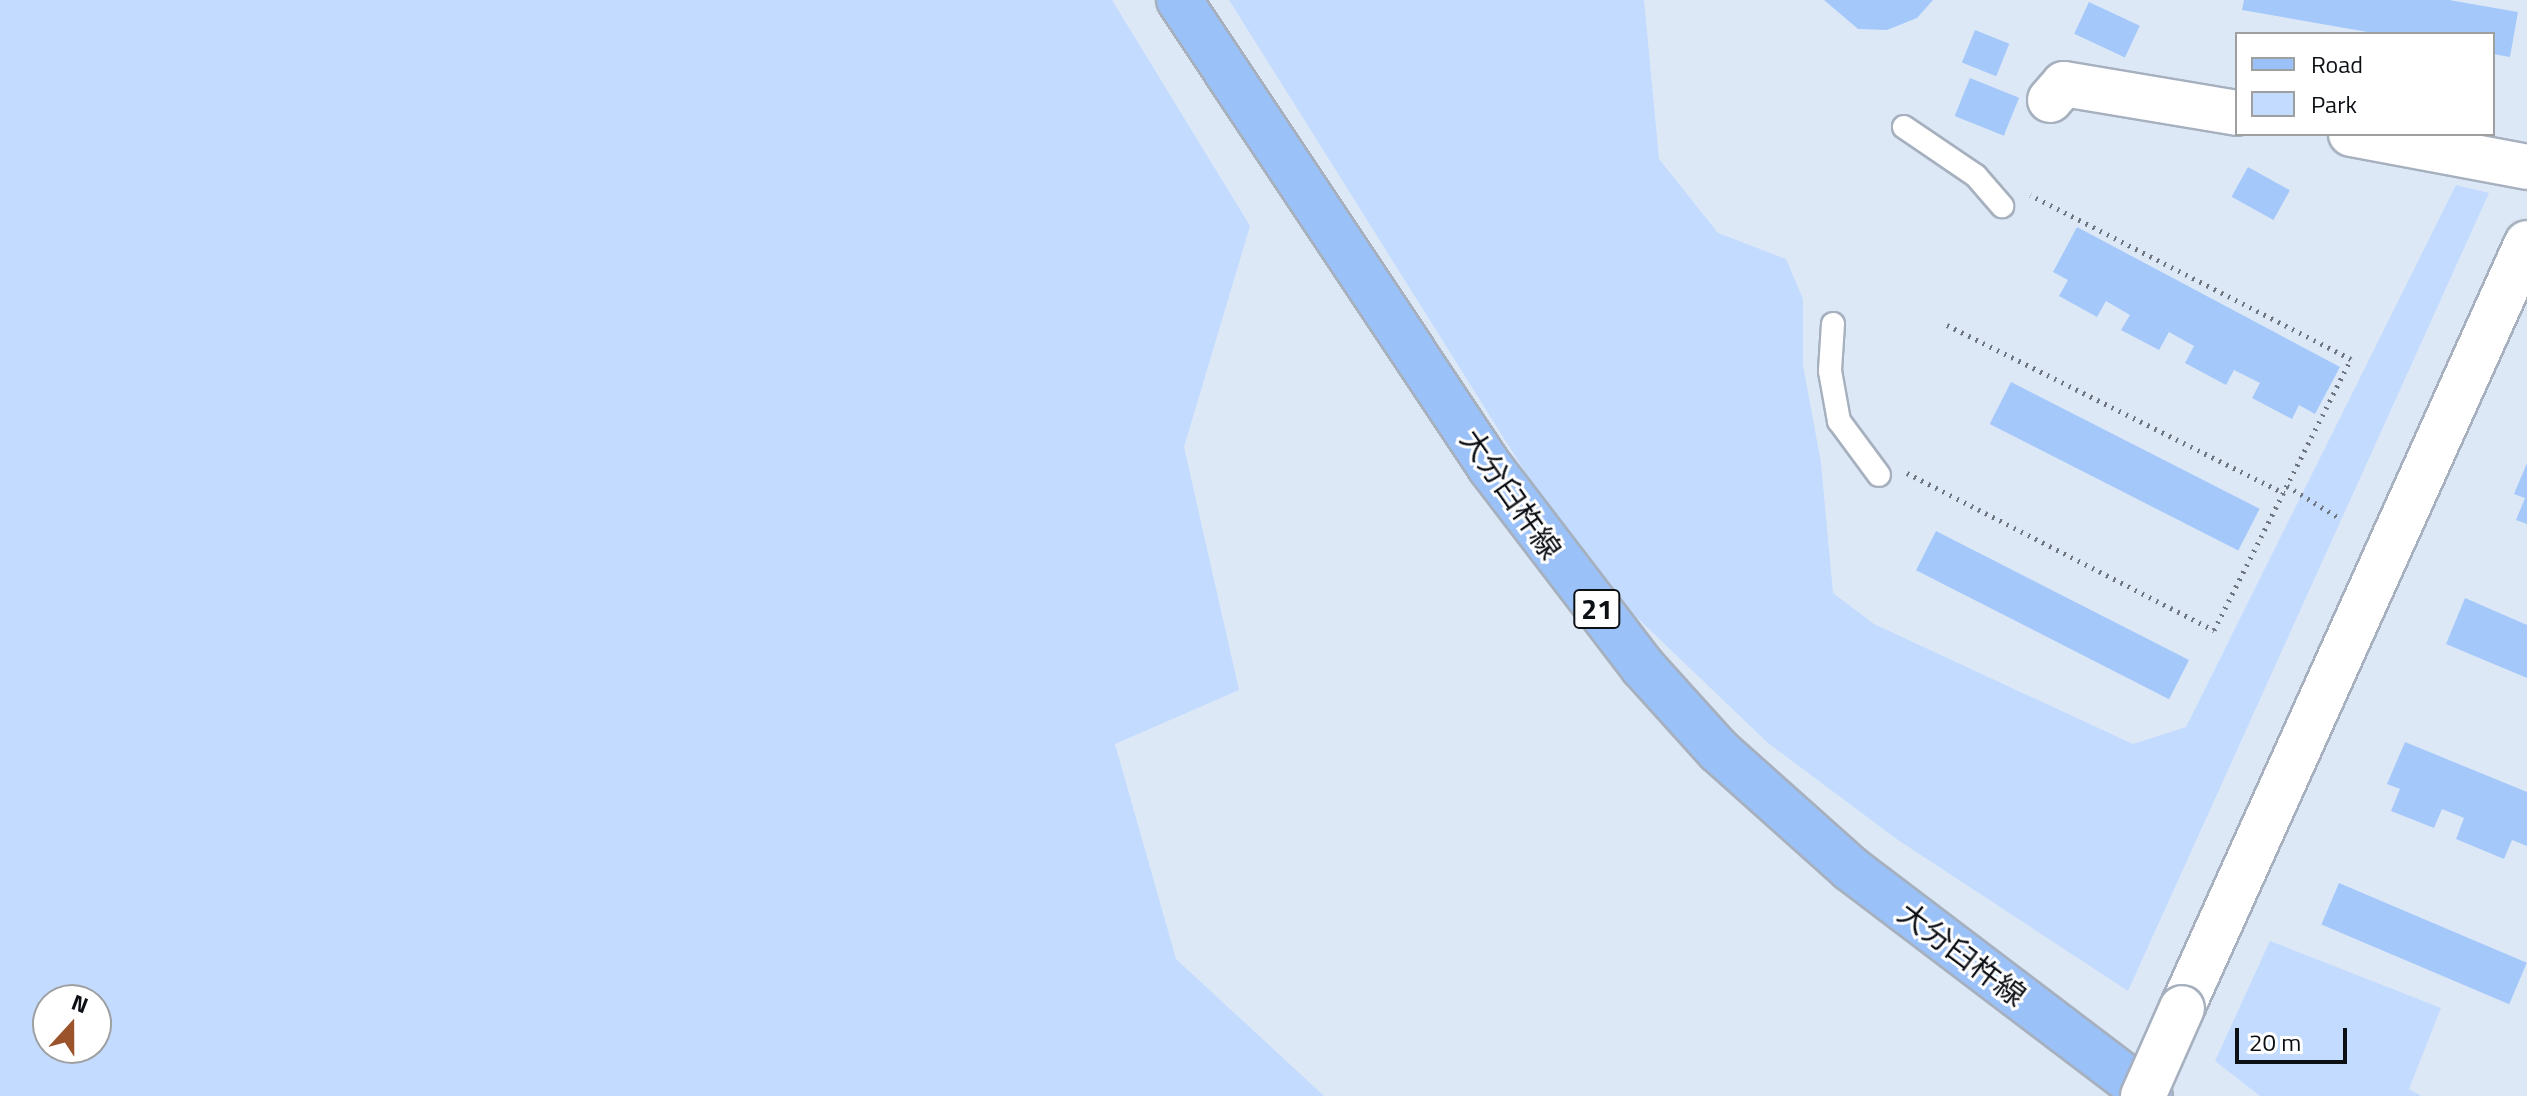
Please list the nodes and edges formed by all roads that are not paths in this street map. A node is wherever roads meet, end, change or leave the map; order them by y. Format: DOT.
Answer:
graph roads {
  1 [pos="1179,0"];
  2 [pos="2050,100"];
  3 [pos="2235,113"];
  4 [pos="1904,127"];
  5 [pos="2362,136"];
  6 [pos="2527,167"];
  7 [pos="2002,206"];
  8 [pos="2527,243"];
  9 [pos="1833,324"];
  10 [pos="1889,472"];
  11 [pos="2143,1096"];
  12 [pos="2150,1096"];
  1 -- 12 [label="main road, 大分臼杵線 / 21"];
  2 -- 3 [label="street"];
  4 -- 7 [label="lane"];
  5 -- 6 [label="street"];
  8 -- 11 [label="street, bridge"];
  9 -- 10 [label="lane"];
}
